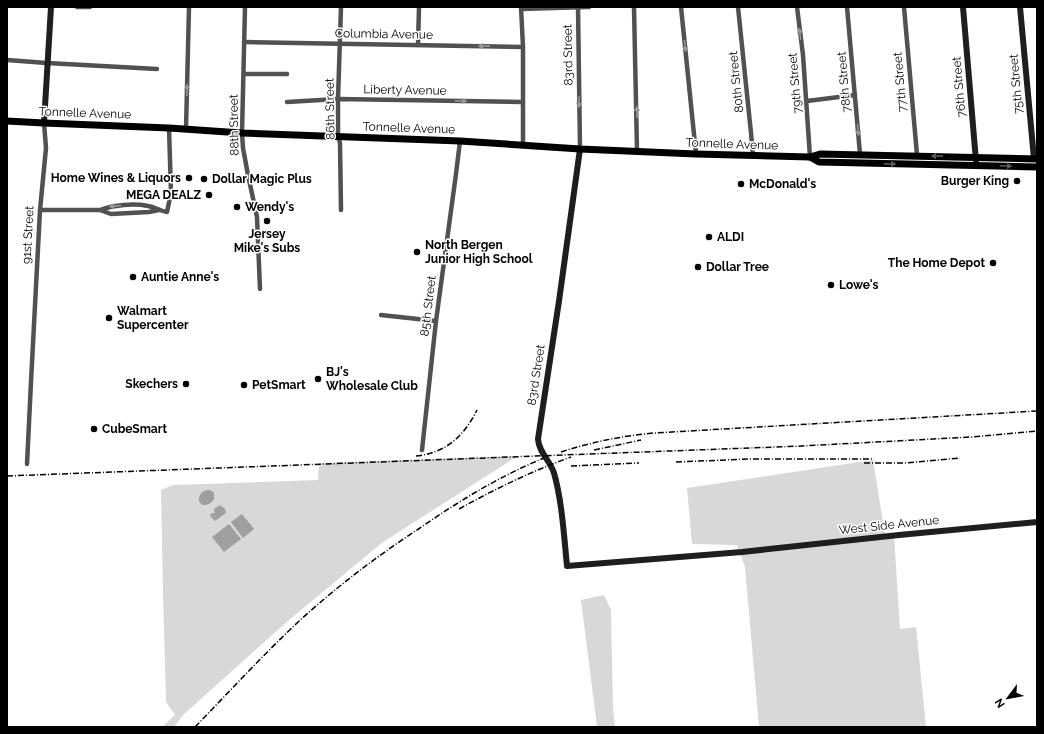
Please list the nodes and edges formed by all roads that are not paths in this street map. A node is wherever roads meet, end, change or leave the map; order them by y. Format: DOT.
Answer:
graph roads {
  1 [pos="50,7"];
  2 [pos="78,7"];
  3 [pos="90,7"];
  4 [pos="189,7"];
  5 [pos="245,7"];
  6 [pos="341,7"];
  7 [pos="419,7"];
  8 [pos="555,7"];
  9 [pos="578,7"];
  10 [pos="589,7"];
  11 [pos="634,7"];
  12 [pos="681,7"];
  13 [pos="738,7"];
  14 [pos="797,7"];
  15 [pos="847,7"];
  16 [pos="904,7"];
  17 [pos="963,7"];
  18 [pos="1020,7"];
  19 [pos="521,8"];
  20 [pos="244,42"];
  21 [pos="340,44"];
  22 [pos="418,45"];
  23 [pos="523,47"];
  24 [pos="7,60"];
  25 [pos="47,63"];
  26 [pos="157,69"];
  27 [pos="244,74"];
  28 [pos="287,74"];
  29 [pos="855,95"];
  30 [pos="338,99"];
  31 [pos="807,101"];
  32 [pos="287,102"];
  33 [pos="523,102"];
  34 [pos="7,121"];
  35 [pos="44,123"];
  36 [pos="169,128"];
  37 [pos="186,129"];
  38 [pos="242,133"];
  39 [pos="338,136"];
  40 [pos="460,142"];
  41 [pos="523,145"];
  42 [pos="580,149"];
  43 [pos="638,151"];
  44 [pos="696,154"];
  45 [pos="860,154"];
  46 [pos="753,155"];
  47 [pos="917,155"];
  48 [pos="810,157"];
  49 [pos="976,157"];
  50 [pos="1035,159"];
  51 [pos="976,165"];
  52 [pos="1037,167"];
  53 [pos="40,210"];
  54 [pos="341,210"];
  55 [pos="260,289"];
  56 [pos="381,316"];
  57 [pos="436,321"];
  58 [pos="422,450"];
  59 [pos="27,464"];
  60 [pos="1037,522"];
  61 [pos="742,552"];
  1 -- 25 [label="street, 91st Street"];
  2 -- 3 [label="street"];
  37 -- 4 [label="street, one-way"];
  5 -- 20 [label="street, 88th Street"];
  6 -- 21 [label="street, 86th Street"];
  7 -- 22 [label="street"];
  8 -- 9 [label="street"];
  8 -- 19 [label="street"];
  9 -- 10 [label="street"];
  9 -- 42 [label="street, 83rd Street, one-way"];
  43 -- 11 [label="street, one-way"];
  12 -- 44 [label="street, one-way"];
  13 -- 46 [label="street, 80th Street"];
  31 -- 14 [label="street, 79th Street, one-way"];
  15 -- 29 [label="street, 78th Street"];
  16 -- 47 [label="street, 77th Street"];
  17 -- 49 [label="street, 76th Street"];
  18 -- 50 [label="street, 75th Street"];
  19 -- 23 [label="street"];
  20 -- 21 [label="street, Columbia Avenue"];
  20 -- 27 [label="street, 88th Street"];
  21 -- 22 [label="street, Columbia Avenue"];
  21 -- 30 [label="street, 86th Street"];
  23 -- 22 [label="street, Columbia Avenue, one-way"];
  23 -- 33 [label="street"];
  24 -- 25 [label="street"];
  25 -- 26 [label="street"];
  25 -- 35 [label="street, 91st Street"];
  27 -- 28 [label="street"];
  27 -- 38 [label="street, 88th Street"];
  29 -- 31 [label="street"];
  29 -- 45 [label="street, 78th Street, one-way"];
  30 -- 32 [label="street, Liberty Avenue"];
  30 -- 33 [label="street, Liberty Avenue, one-way"];
  30 -- 39 [label="street, 86th Street"];
  31 -- 48 [label="street, 79th Street"];
  33 -- 41 [label="street"];
  34 -- 35 [label="main road, Tonnelle Avenue"];
  35 -- 36 [label="main road, Tonnelle Avenue"];
  35 -- 53 [label="street, 91st Street"];
  36 -- 37 [label="main road, Tonnelle Avenue"];
  36 -- 53 [label="street"];
  37 -- 38 [label="main road, Tonnelle Avenue"];
  38 -- 39 [label="main road, Tonnelle Avenue"];
  38 -- 55 [label="street, 88th Street"];
  39 -- 40 [label="main road, Tonnelle Avenue"];
  39 -- 54 [label="street, 86th Street"];
  40 -- 41 [label="main road, Tonnelle Avenue"];
  40 -- 57 [label="street, 85th Street"];
  41 -- 42 [label="main road, Tonnelle Avenue"];
  42 -- 43 [label="main road, Tonnelle Avenue"];
  42 -- 61 [label="street, 83rd Street"];
  43 -- 44 [label="main road, Tonnelle Avenue"];
  44 -- 46 [label="main road, Tonnelle Avenue"];
  45 -- 47 [label="main road, Tonnelle Avenue"];
  45 -- 48 [label="main road, Tonnelle Avenue"];
  46 -- 48 [label="main road, Tonnelle Avenue"];
  49 -- 47 [label="main road, Tonnelle Avenue, one-way"];
  48 -- 51 [label="main road, Tonnelle Avenue, one-way"];
  49 -- 50 [label="main road, Tonnelle Avenue"];
  49 -- 51 [label="street, 76th Street"];
  51 -- 52 [label="main road, Tonnelle Avenue, one-way"];
  53 -- 59 [label="street, 91st Street"];
  56 -- 57 [label="street"];
  57 -- 58 [label="street, 85th Street"];
  60 -- 61 [label="street, West Side Avenue"];
}
